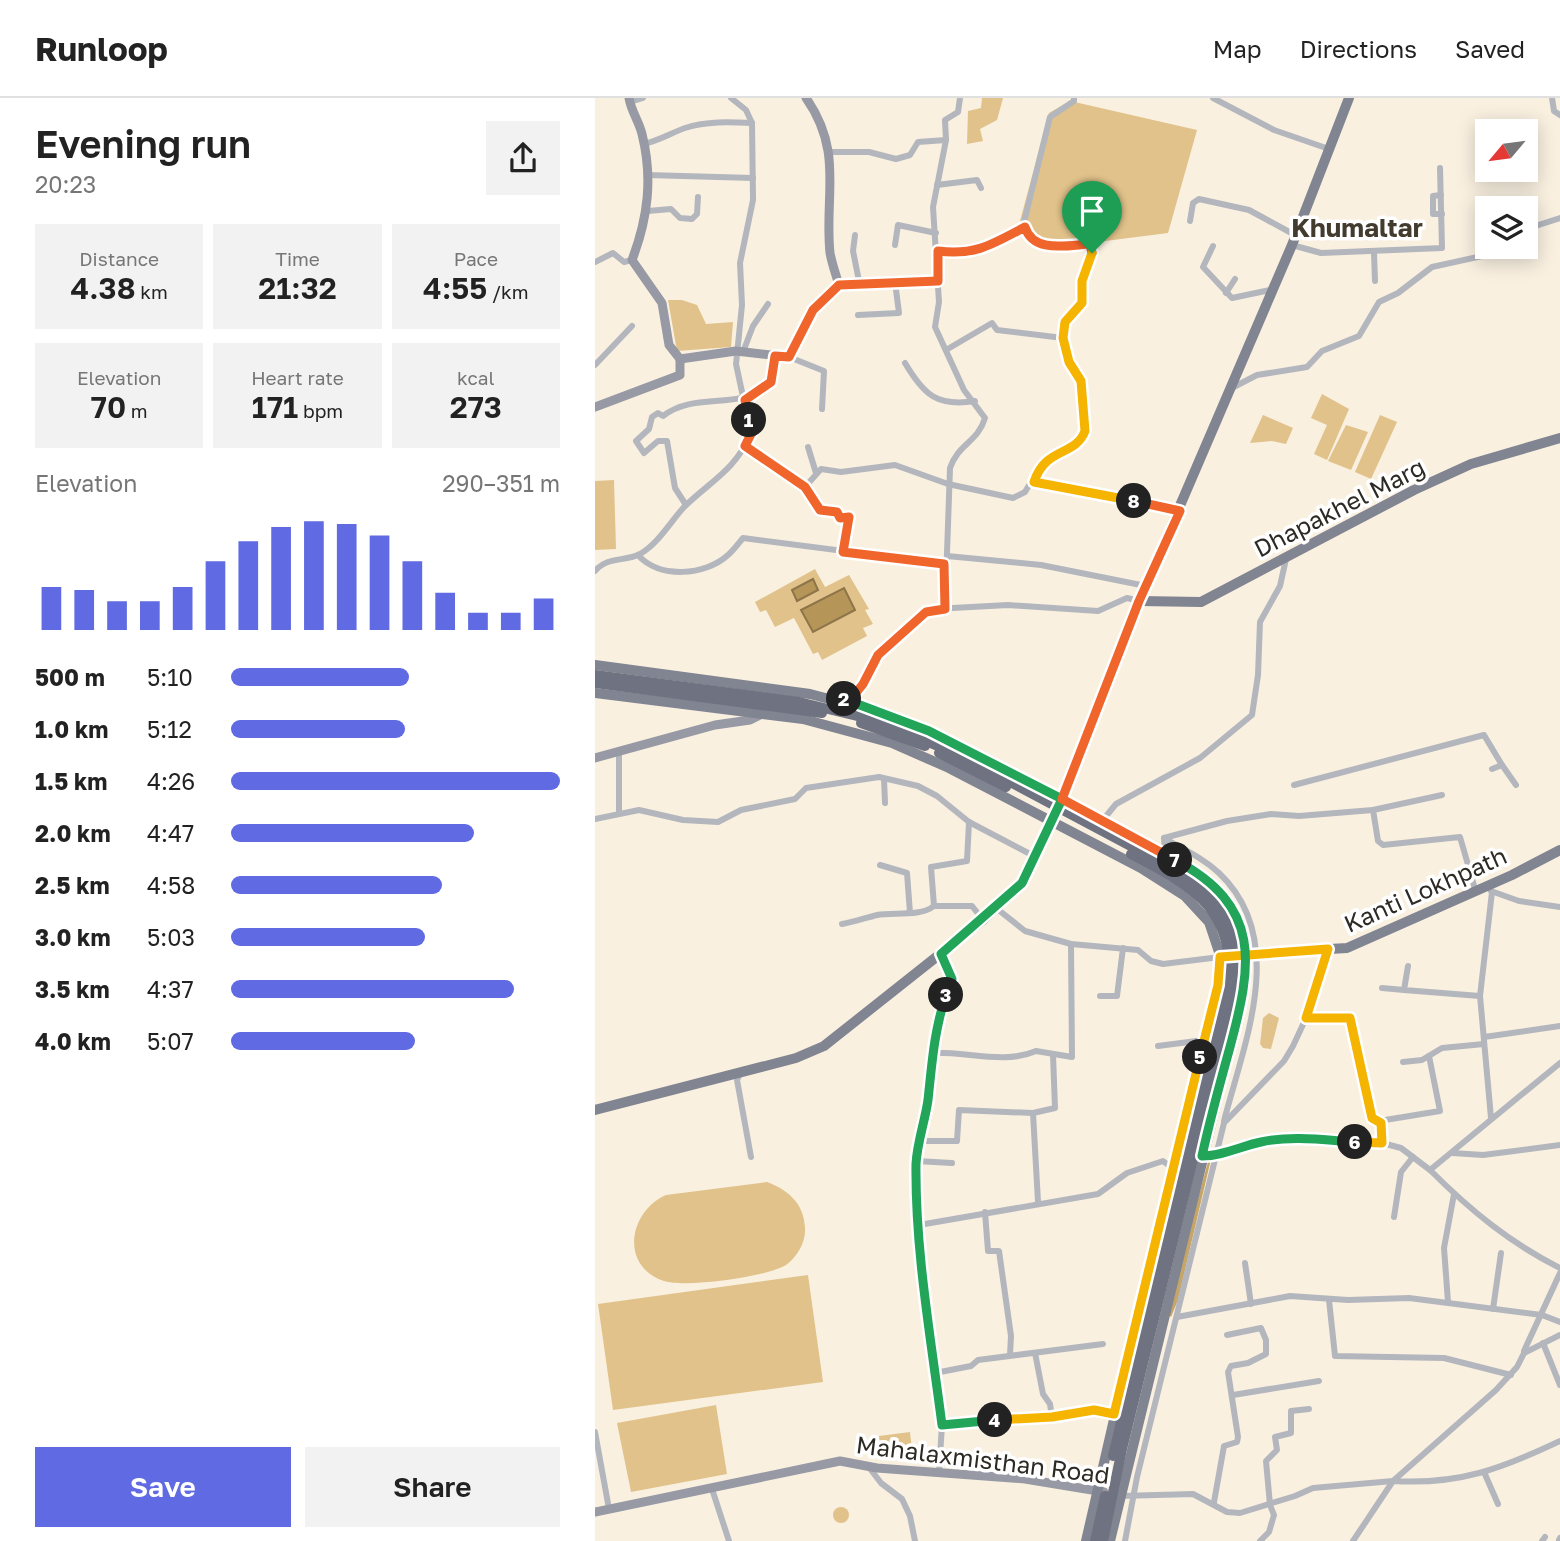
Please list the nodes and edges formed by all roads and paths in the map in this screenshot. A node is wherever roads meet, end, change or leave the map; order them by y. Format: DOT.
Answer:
graph roads {
  1 [pos="643,98"];
  2 [pos="731,98"];
  3 [pos="806,98"];
  4 [pos="960,98"];
  5 [pos="1074,98"];
  6 [pos="1213,98"];
  7 [pos="1349,98"];
  8 [pos="1552,98"];
  9 [pos="630,100"];
  10 [pos="1560,115"];
  11 [pos="752,123"];
  12 [pos="946,140"];
  13 [pos="644,144"];
  14 [pos="1329,149"];
  15 [pos="828,152"];
  16 [pos="1440,168"];
  17 [pos="647,175"];
  18 [pos="754,178"];
  19 [pos="937,185"];
  20 [pos="981,188"];
  21 [pos="698,197"];
  22 [pos="648,211"];
  23 [pos="1560,218"];
  24 [pos="1190,221"];
  25 [pos="1538,225"];
  26 [pos="1025,227"];
  27 [pos="936,233"];
  28 [pos="855,235"];
  29 [pos="1294,240"];
  30 [pos="895,245"];
  31 [pos="1213,246"];
  32 [pos="938,251"];
  33 [pos="1374,253"];
  34 [pos="1475,256"];
  35 [pos="632,260"];
  36 [pos="595,262"];
  37 [pos="1235,279"];
  38 [pos="938,281"];
  39 [pos="1375,281"];
  40 [pos="895,282"];
  41 [pos="839,285"];
  42 [pos="860,286"];
  43 [pos="1270,290"];
  44 [pos="1226,293"];
  45 [pos="768,304"];
  46 [pos="858,316"];
  47 [pos="632,326"];
  48 [pos="1063,338"];
  49 [pos="946,350"];
  50 [pos="740,352"];
  51 [pos="775,356"];
  52 [pos="789,357"];
  53 [pos="680,359"];
  54 [pos="905,363"];
  55 [pos="595,365"];
  56 [pos="1230,389"];
  57 [pos="745,400"];
  58 [pos="975,401"];
  59 [pos="595,406"];
  60 [pos="822,409"];
  61 [pos="1560,439"];
  62 [pos="745,446"];
  63 [pos="808,447"];
  64 [pos="816,472"];
  65 [pos="1034,482"];
  66 [pos="948,484"];
  67 [pos="805,487"];
  68 [pos="686,505"];
  69 [pos="1180,511"];
  70 [pos="843,552"];
  71 [pos="638,555"];
  72 [pos="947,556"];
  73 [pos="1286,559"];
  74 [pos="944,564"];
  75 [pos="595,571"];
  76 [pos="1146,586"];
  77 [pos="1139,601"];
  78 [pos="945,609"];
  79 [pos="595,665"];
  80 [pos="595,675"];
  81 [pos="595,683"];
  82 [pos="595,693"];
  83 [pos="843,701"];
  84 [pos="764,713"];
  85 [pos="619,751"];
  86 [pos="595,758"];
  87 [pos="1502,765"];
  88 [pos="1492,769"];
  89 [pos="884,779"];
  90 [pos="1294,785"];
  91 [pos="1516,786"];
  92 [pos="1443,795"];
  93 [pos="885,803"];
  94 [pos="1057,810"];
  95 [pos="1373,810"];
  96 [pos="619,812"];
  97 [pos="595,819"];
  98 [pos="1102,821"];
  99 [pos="969,822"];
  100 [pos="1164,838"];
  101 [pos="1560,850"];
  102 [pos="1165,855"];
  103 [pos="1034,856"];
  104 [pos="880,865"];
  105 [pos="1484,889"];
  106 [pos="933,906"];
  107 [pos="1560,907"];
  108 [pos="996,908"];
  109 [pos="910,913"];
  110 [pos="983,920"];
  111 [pos="842,924"];
  112 [pos="1072,944"];
  113 [pos="1123,948"];
  114 [pos="1328,949"];
  115 [pos="941,954"];
  116 [pos="1239,955"];
  117 [pos="1408,966"];
  118 [pos="1382,988"];
  119 [pos="1404,990"];
  120 [pos="1100,996"];
  121 [pos="1480,996"];
  122 [pos="1306,1018"];
  123 [pos="1560,1026"];
  124 [pos="1204,1040"];
  125 [pos="1484,1041"];
  126 [pos="1158,1046"];
  127 [pos="931,1053"];
  128 [pos="1053,1055"];
  129 [pos="1429,1056"];
  130 [pos="1402,1062"];
  131 [pos="1560,1063"];
  132 [pos="741,1072"];
  133 [pos="595,1110"];
  134 [pos="1033,1113"];
  135 [pos="1492,1118"];
  136 [pos="1377,1121"];
  137 [pos="1224,1123"];
  138 [pos="921,1141"];
  139 [pos="1382,1143"];
  140 [pos="1560,1145"];
  141 [pos="1452,1153"];
  142 [pos="1202,1156"];
  143 [pos="1214,1156"];
  144 [pos="751,1157"];
  145 [pos="1413,1157"];
  146 [pos="916,1161"];
  147 [pos="952,1163"];
  148 [pos="1172,1168"];
  149 [pos="1430,1170"];
  150 [pos="1454,1194"];
  151 [pos="1038,1202"];
  152 [pos="985,1212"];
  153 [pos="1394,1217"];
  154 [pos="919,1225"];
  155 [pos="1501,1253"];
  156 [pos="1245,1263"];
  157 [pos="1560,1268"];
  158 [pos="1560,1273"];
  159 [pos="1329,1300"];
  160 [pos="1448,1302"];
  161 [pos="1251,1304"];
  162 [pos="1493,1309"];
  163 [pos="1542,1315"];
  164 [pos="1177,1317"];
  165 [pos="1560,1322"];
  166 [pos="1227,1335"];
  167 [pos="1560,1335"];
  168 [pos="1543,1343"];
  169 [pos="1103,1344"];
  170 [pos="1035,1353"];
  171 [pos="1524,1353"];
  172 [pos="1010,1355"];
  173 [pos="935,1373"];
  174 [pos="1511,1375"];
  175 [pos="1319,1381"];
  176 [pos="1560,1385"];
  177 [pos="1233,1395"];
  178 [pos="1309,1409"];
  179 [pos="1114,1414"];
  180 [pos="1052,1417"];
  181 [pos="942,1425"];
  182 [pos="595,1432"];
  183 [pos="1560,1441"];
  184 [pos="865,1465"];
  185 [pos="939,1472"];
  186 [pos="1484,1472"];
  187 [pos="1393,1481"];
  188 [pos="712,1489"];
  189 [pos="1109,1494"];
  190 [pos="1135,1497"];
  191 [pos="1214,1502"];
  192 [pos="1498,1504"];
  193 [pos="1270,1505"];
  194 [pos="609,1509"];
  195 [pos="595,1512"];
  196 [pos="729,1541"];
  197 [pos="915,1541"];
  198 [pos="1086,1541"];
  199 [pos="1095,1541"];
  200 [pos="1104,1541"];
  201 [pos="1111,1541"];
  202 [pos="1125,1541"];
  203 [pos="1260,1541"];
  204 [pos="1353,1541"];
  1 -- 9 [label="street"];
  2 -- 11 [label="street"];
  3 -- 15 [label="street"];
  4 -- 12 [label="street"];
  5 -- 26 [label="street"];
  6 -- 14 [label="street"];
  7 -- 14 [label="main road"];
  8 -- 10 [label="street"];
  9 -- 13 [label="street"];
  11 -- 13 [label="street"];
  11 -- 18 [label="street"];
  12 -- 15 [label="street"];
  12 -- 19 [label="street"];
  13 -- 17 [label="street"];
  14 -- 29 [label="main road"];
  15 -- 41 [label="street"];
  16 -- 33 [label="street"];
  17 -- 18 [label="street"];
  17 -- 22 [label="street"];
  18 -- 50 [label="street"];
  19 -- 20 [label="street"];
  19 -- 27 [label="street"];
  21 -- 22 [label="street"];
  22 -- 35 [label="street"];
  23 -- 25 [label="street"];
  24 -- 29 [label="street"];
  26 -- 32 [label="street"];
  26 -- 48 [label="street"];
  27 -- 30 [label="street"];
  27 -- 32 [label="street"];
  28 -- 42 [label="street"];
  29 -- 33 [label="street"];
  29 -- 43 [label="main road"];
  31 -- 44 [label="street"];
  32 -- 38 [label="street"];
  33 -- 39 [label="street"];
  34 -- 56 [label="street"];
  35 -- 36 [label="street"];
  35 -- 53 [label="street"];
  37 -- 44 [label="street"];
  38 -- 40 [label="street"];
  38 -- 49 [label="street"];
  40 -- 42 [label="street"];
  40 -- 46 [label="street"];
  41 -- 42 [label="street"];
  41 -- 52 [label="street"];
  43 -- 44 [label="street"];
  43 -- 56 [label="main road"];
  45 -- 50 [label="street"];
  47 -- 55 [label="street"];
  48 -- 49 [label="street"];
  48 -- 65 [label="street"];
  49 -- 58 [label="street"];
  50 -- 51 [label="street"];
  50 -- 53 [label="street"];
  50 -- 57 [label="street"];
  51 -- 52 [label="street"];
  51 -- 57 [label="street"];
  52 -- 60 [label="street"];
  53 -- 59 [label="street"];
  54 -- 58 [label="street"];
  56 -- 69 [label="main road"];
  57 -- 62 [label="street"];
  57 -- 68 [label="street"];
  58 -- 66 [label="street"];
  61 -- 73 [label="main road, Dhapakhel Marg"];
  62 -- 67 [label="street"];
  62 -- 68 [label="street"];
  63 -- 64 [label="street"];
  64 -- 66 [label="street"];
  64 -- 67 [label="street"];
  65 -- 66 [label="street"];
  65 -- 69 [label="street"];
  66 -- 72 [label="street"];
  67 -- 70 [label="street"];
  68 -- 71 [label="street"];
  69 -- 76 [label="main road"];
  70 -- 71 [label="street"];
  70 -- 74 [label="street"];
  71 -- 75 [label="street"];
  72 -- 74 [label="street"];
  72 -- 76 [label="street"];
  73 -- 77 [label="main road, Dhapakhel Marg"];
  73 -- 98 [label="street"];
  74 -- 78 [label="street"];
  76 -- 77 [label="main road"];
  77 -- 78 [label="street"];
  77 -- 94 [label="main road"];
  78 -- 83 [label="street"];
  79 -- 83 [label="main road"];
  80 -- 94 [label="highway"];
  81 -- 94 [label="highway"];
  82 -- 84 [label="main road"];
  83 -- 94 [label="main road"];
  84 -- 85 [label="street"];
  84 -- 94 [label="main road"];
  85 -- 86 [label="street"];
  85 -- 96 [label="street"];
  87 -- 88 [label="street"];
  87 -- 90 [label="street"];
  87 -- 91 [label="street"];
  89 -- 93 [label="street"];
  89 -- 96 [label="street"];
  89 -- 99 [label="street"];
  92 -- 95 [label="street"];
  94 -- 98 [label="main road"];
  94 -- 103 [label="main road"];
  94 -- 116 [label="highway"];
  95 -- 100 [label="street"];
  95 -- 105 [label="street"];
  96 -- 97 [label="street"];
  98 -- 102 [label="main road"];
  99 -- 103 [label="street"];
  99 -- 106 [label="street"];
  100 -- 102 [label="street"];
  100 -- 116 [label="street"];
  101 -- 105 [label="main road, Kanti Lokhpath"];
  102 -- 116 [label="main road"];
  103 -- 108 [label="main road"];
  104 -- 109 [label="street"];
  105 -- 107 [label="street"];
  105 -- 114 [label="main road, Kanti Lokhpath"];
  105 -- 121 [label="street"];
  106 -- 109 [label="street"];
  106 -- 110 [label="street"];
  108 -- 110 [label="main road"];
  108 -- 112 [label="street"];
  109 -- 111 [label="street"];
  110 -- 115 [label="main road"];
  112 -- 113 [label="street"];
  112 -- 128 [label="street"];
  113 -- 116 [label="street"];
  113 -- 120 [label="street"];
  114 -- 116 [label="main road, Kanti Lokhpath"];
  114 -- 122 [label="street"];
  115 -- 127 [label="street"];
  115 -- 132 [label="main road"];
  116 -- 124 [label="main road"];
  116 -- 137 [label="street"];
  116 -- 142 [label="main road"];
  116 -- 189 [label="highway"];
  117 -- 119 [label="street"];
  118 -- 119 [label="street"];
  119 -- 121 [label="street"];
  121 -- 125 [label="street"];
  122 -- 136 [label="street"];
  122 -- 137 [label="street"];
  123 -- 125 [label="street"];
  124 -- 126 [label="street"];
  124 -- 148 [label="main road"];
  125 -- 129 [label="street"];
  125 -- 135 [label="street"];
  127 -- 128 [label="street"];
  127 -- 138 [label="street"];
  128 -- 134 [label="street"];
  129 -- 130 [label="street"];
  129 -- 136 [label="street"];
  131 -- 135 [label="street"];
  132 -- 133 [label="main road"];
  132 -- 144 [label="street"];
  134 -- 138 [label="street"];
  134 -- 151 [label="street"];
  135 -- 141 [label="street"];
  136 -- 139 [label="street"];
  137 -- 143 [label="street"];
  138 -- 146 [label="street"];
  139 -- 143 [label="street"];
  139 -- 145 [label="street"];
  140 -- 141 [label="street"];
  141 -- 149 [label="street"];
  142 -- 143 [label="street"];
  142 -- 189 [label="main road"];
  143 -- 164 [label="street"];
  145 -- 149 [label="street"];
  145 -- 153 [label="street"];
  146 -- 147 [label="street"];
  146 -- 154 [label="street"];
  148 -- 151 [label="street"];
  148 -- 179 [label="main road"];
  149 -- 150 [label="street"];
  150 -- 157 [label="street"];
  150 -- 160 [label="street"];
  151 -- 152 [label="street"];
  152 -- 154 [label="street"];
  152 -- 172 [label="street"];
  154 -- 173 [label="street"];
  155 -- 162 [label="street"];
  156 -- 161 [label="street"];
  158 -- 163 [label="street"];
  159 -- 160 [label="street"];
  159 -- 161 [label="street"];
  159 -- 174 [label="street"];
  160 -- 162 [label="street"];
  161 -- 164 [label="street"];
  162 -- 163 [label="street"];
  163 -- 165 [label="street"];
  163 -- 171 [label="street"];
  164 -- 190 [label="street"];
  166 -- 177 [label="street"];
  167 -- 168 [label="street"];
  168 -- 171 [label="street"];
  168 -- 176 [label="street"];
  169 -- 170 [label="street"];
  170 -- 172 [label="street"];
  170 -- 180 [label="street"];
  171 -- 174 [label="street"];
  172 -- 173 [label="street"];
  173 -- 181 [label="street"];
  174 -- 187 [label="street"];
  175 -- 177 [label="street"];
  177 -- 191 [label="street"];
  178 -- 193 [label="street"];
  179 -- 180 [label="street"];
  179 -- 189 [label="main road"];
  180 -- 181 [label="street"];
  181 -- 185 [label="street"];
  182 -- 194 [label="street"];
  183 -- 186 [label="street"];
  184 -- 185 [label="street, Mahalaxmisthan Road"];
  184 -- 188 [label="street, Mahalaxmisthan Road"];
  184 -- 197 [label="street"];
  185 -- 189 [label="street, Mahalaxmisthan Road"];
  186 -- 187 [label="street"];
  186 -- 192 [label="street"];
  187 -- 193 [label="street"];
  187 -- 204 [label="street"];
  188 -- 194 [label="street, Mahalaxmisthan Road"];
  188 -- 196 [label="street"];
  189 -- 190 [label="street"];
  189 -- 198 [label="main road"];
  189 -- 199 [label="highway"];
  189 -- 200 [label="highway"];
  189 -- 201 [label="main road"];
  190 -- 191 [label="street"];
  190 -- 202 [label="street"];
  191 -- 193 [label="street"];
  193 -- 203 [label="street"];
  194 -- 195 [label="street, Mahalaxmisthan Road"];
}
